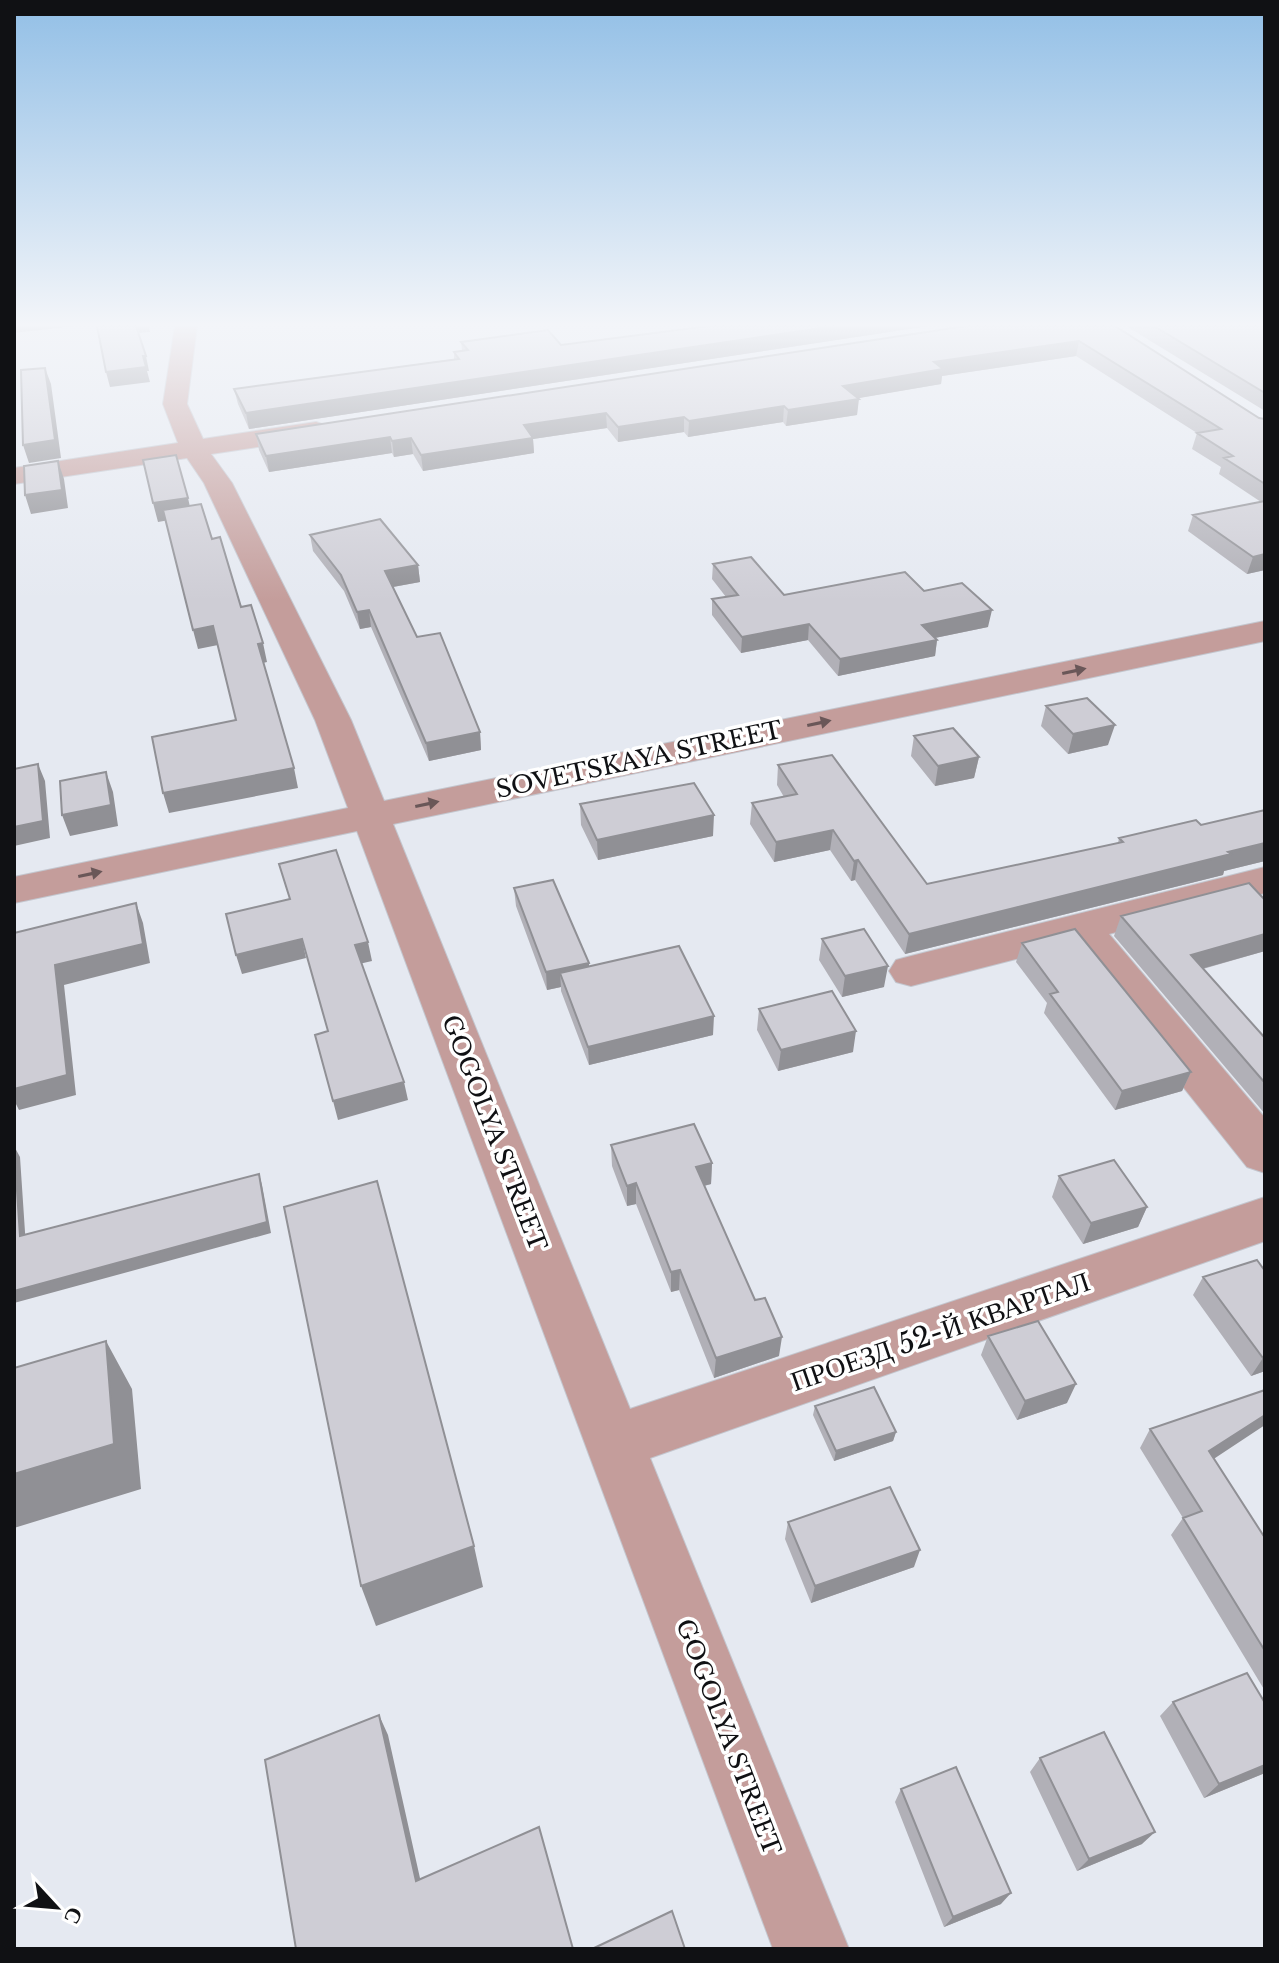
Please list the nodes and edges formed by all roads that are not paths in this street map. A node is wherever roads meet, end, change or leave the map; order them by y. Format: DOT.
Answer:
graph roads {
  1 [pos="181,418"];
  2 [pos="334,427"];
  3 [pos="194,449"];
  4 [pos="14,476"];
  5 [pos="1265,631"];
  6 [pos="371,816"];
  7 [pos="1265,880"];
  8 [pos="14,890"];
  9 [pos="1079,927"];
  10 [pos="911,971"];
  11 [pos="1265,1153"];
  12 [pos="1265,1219"];
  13 [pos="614,1443"];
  14 [pos="811,1949"];
  1 -- 3 [label="street, GOGOLYA STREET"];
  2 -- 3 [label="street"];
  3 -- 4 [label="street"];
  3 -- 6 [label="street, GOGOLYA STREET"];
  6 -- 5 [label="street, SOVETSKAYA STREET, one-way"];
  8 -- 6 [label="street, SOVETSKAYA STREET, one-way"];
  6 -- 13 [label="street, GOGOLYA STREET"];
  7 -- 9 [label="street"];
  9 -- 10 [label="street"];
  9 -- 11 [label="street"];
  12 -- 13 [label="street, ПРОЕЗД 52-Й КВАРТАЛ"];
  13 -- 14 [label="street, GOGOLYA STREET"];
}
